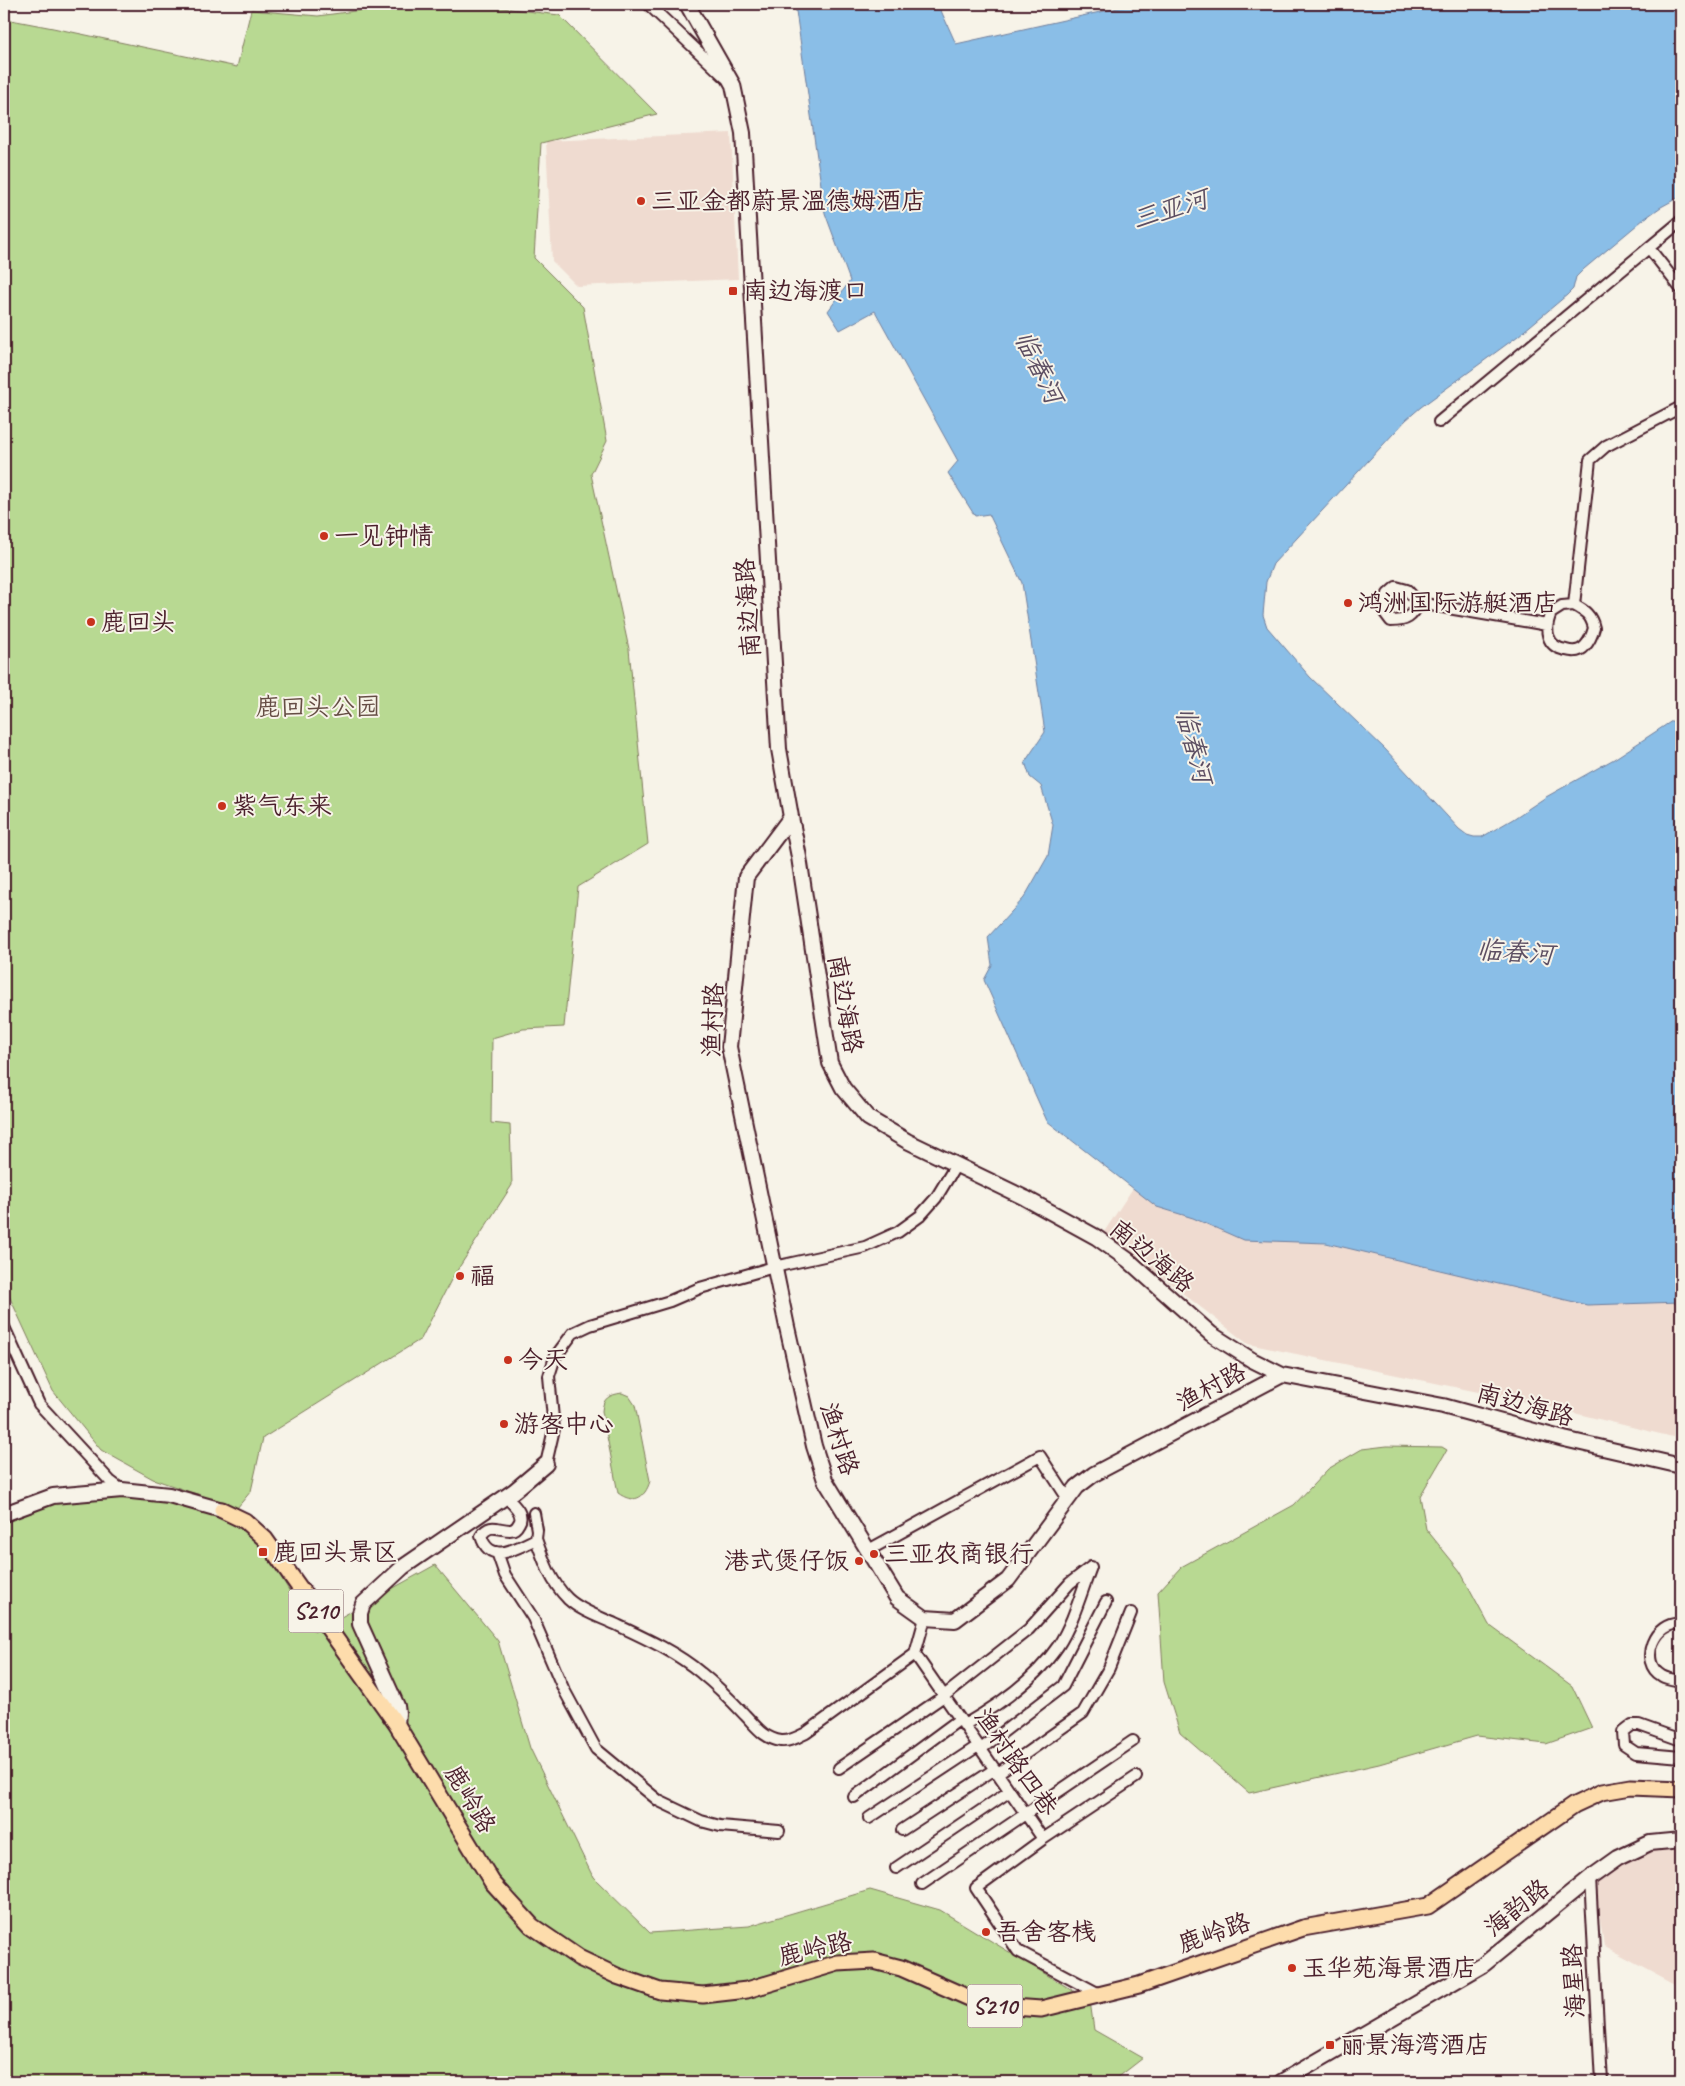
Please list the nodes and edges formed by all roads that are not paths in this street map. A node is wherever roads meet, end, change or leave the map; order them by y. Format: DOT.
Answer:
graph roads {
  1 [pos="648,4"];
  2 [pos="687,4"];
  3 [pos="732,84"];
  4 [pos="1681,221"];
  5 [pos="1649,248"];
  6 [pos="1681,289"];
  7 [pos="1681,407"];
  8 [pos="1439,422"];
  9 [pos="1420,602"];
  10 [pos="1574,605"];
  11 [pos="1547,625"];
  12 [pos="791,818"];
  13 [pos="956,1165"];
  14 [pos="774,1267"];
  15 [pos="4,1326"];
  16 [pos="1282,1375"];
  17 [pos="546,1464"];
  18 [pos="1681,1466"];
  19 [pos="122,1490"];
  20 [pos="506,1497"];
  21 [pos="1068,1499"];
  22 [pos="222,1510"];
  23 [pos="4,1514"];
  24 [pos="534,1514"];
  25 [pos="536,1539"];
  26 [pos="867,1551"];
  27 [pos="497,1552"];
  28 [pos="1106,1602"];
  29 [pos="1131,1613"];
  30 [pos="925,1618"];
  31 [pos="1681,1624"];
  32 [pos="915,1654"];
  33 [pos="1681,1681"];
  34 [pos="944,1696"];
  35 [pos="962,1722"];
  36 [pos="397,1725"];
  37 [pos="1681,1740"];
  38 [pos="1133,1741"];
  39 [pos="980,1747"];
  40 [pos="1681,1756"];
  41 [pos="839,1768"];
  42 [pos="996,1771"];
  43 [pos="1136,1777"];
  44 [pos="1681,1789"];
  45 [pos="1010,1791"];
  46 [pos="854,1797"];
  47 [pos="1026,1814"];
  48 [pos="869,1818"];
  49 [pos="902,1830"];
  50 [pos="779,1831"];
  51 [pos="1044,1839"];
  52 [pos="1681,1840"];
  53 [pos="896,1868"];
  54 [pos="1590,1878"];
  55 [pos="922,1884"];
  56 [pos="1102,1995"];
  57 [pos="1281,2082"];
  58 [pos="1601,2082"];
  1 -- 3 [label="street"];
  2 -- 3 [label="main road, 南边海路"];
  3 -- 12 [label="main road, 南边海路"];
  4 -- 5 [label="street"];
  5 -- 6 [label="street"];
  5 -- 8 [label="street"];
  7 -- 10 [label="street"];
  9 -- 11 [label="street"];
  10 -- 11 [label="street"];
  10 -- 11 [label="street"];
  12 -- 13 [label="main road, 南边海路"];
  12 -- 14 [label="main road, 渔村路"];
  13 -- 14 [label="street"];
  13 -- 16 [label="main road, 南边海路"];
  14 -- 17 [label="street"];
  14 -- 26 [label="main road, 渔村路"];
  15 -- 19 [label="street"];
  16 -- 18 [label="main road, 南边海路"];
  16 -- 21 [label="main road, 渔村路"];
  17 -- 20 [label="main road"];
  19 -- 22 [label="main road"];
  19 -- 23 [label="main road"];
  20 -- 27 [label="street"];
  20 -- 36 [label="main road"];
  21 -- 26 [label="street"];
  21 -- 30 [label="main road, 渔村路"];
  22 -- 36 [label="main road, 鹿岭路 / S210"];
  24 -- 25 [label="street"];
  25 -- 27 [label="street"];
  25 -- 32 [label="street"];
  26 -- 30 [label="main road, 渔村路"];
  27 -- 50 [label="street"];
  28 -- 39 [label="street"];
  29 -- 42 [label="street"];
  30 -- 32 [label="street"];
  31 -- 33 [label="street"];
  32 -- 34 [label="street, 渔村路四巷"];
  34 -- 35 [label="street, 渔村路四巷"];
  34 -- 35 [label="street"];
  34 -- 41 [label="street"];
  35 -- 39 [label="street, 渔村路四巷"];
  35 -- 46 [label="street"];
  36 -- 56 [label="main road, 鹿岭路 / S210"];
  37 -- 40 [label="street"];
  38 -- 47 [label="street"];
  39 -- 42 [label="street, 渔村路四巷"];
  39 -- 48 [label="street"];
  42 -- 45 [label="street, 渔村路四巷"];
  42 -- 49 [label="street"];
  43 -- 51 [label="street"];
  44 -- 56 [label="main road, 鹿岭路 / S210"];
  45 -- 47 [label="street, 渔村路四巷"];
  45 -- 53 [label="street"];
  47 -- 51 [label="street, 渔村路四巷"];
  47 -- 55 [label="street"];
  51 -- 56 [label="street, 渔村路四巷"];
  52 -- 54 [label="main road, 海韵路"];
  54 -- 57 [label="main road, 海韵路"];
  54 -- 58 [label="street, 海星路"];
}
